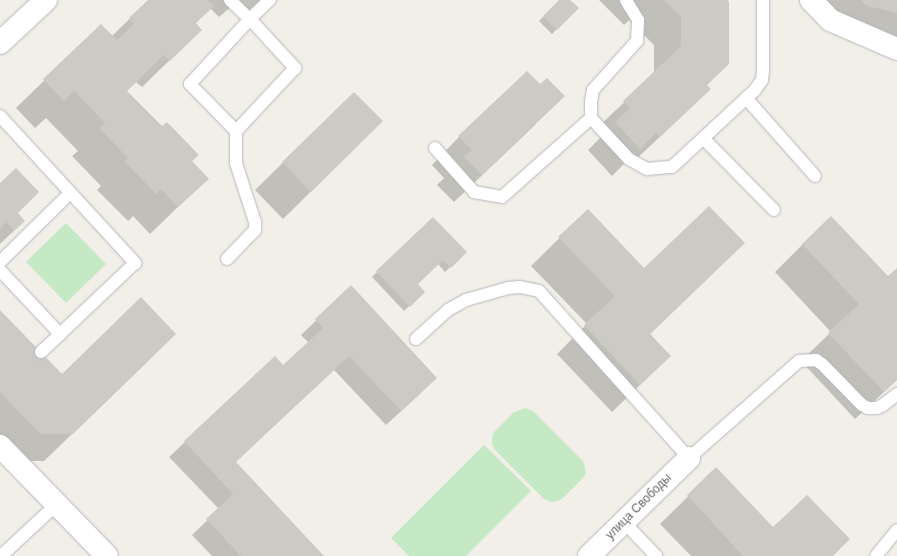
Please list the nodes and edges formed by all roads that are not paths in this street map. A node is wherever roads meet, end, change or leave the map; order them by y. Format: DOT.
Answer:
graph roads {
  1 [pos="46,0"];
  2 [pos="230,0"];
  3 [pos="270,0"];
  4 [pos="626,0"];
  5 [pos="763,0"];
  6 [pos="812,0"];
  7 [pos="250,19"];
  8 [pos="0,43"];
  9 [pos="897,49"];
  10 [pos="746,98"];
  11 [pos="0,116"];
  12 [pos="591,118"];
  13 [pos="236,131"];
  14 [pos="703,138"];
  15 [pos="435,148"];
  16 [pos="815,176"];
  17 [pos="70,193"];
  18 [pos="774,210"];
  19 [pos="227,259"];
  20 [pos="0,262"];
  21 [pos="0,270"];
  22 [pos="60,334"];
  23 [pos="416,339"];
  24 [pos="41,352"];
  25 [pos="897,394"];
  26 [pos="0,446"];
  27 [pos="689,458"];
  28 [pos="57,504"];
  29 [pos="624,522"];
  30 [pos="897,530"];
  31 [pos="1,556"];
  32 [pos="107,556"];
  33 [pos="589,556"];
  34 [pos="656,556"];
  35 [pos="876,556"];
  1 -- 8 [label="street"];
  2 -- 7 [label="lane"];
  3 -- 7 [label="lane"];
  4 -- 12 [label="lane"];
  5 -- 10 [label="lane"];
  6 -- 9 [label="street"];
  7 -- 13 [label="lane"];
  7 -- 13 [label="lane"];
  10 -- 14 [label="lane"];
  10 -- 16 [label="lane"];
  11 -- 17 [label="lane"];
  12 -- 14 [label="lane"];
  12 -- 15 [label="lane"];
  13 -- 19 [label="lane"];
  14 -- 18 [label="lane"];
  17 -- 20 [label="lane"];
  17 -- 22 [label="lane"];
  21 -- 22 [label="lane"];
  22 -- 24 [label="lane"];
  23 -- 27 [label="lane"];
  25 -- 27 [label="lane"];
  26 -- 28 [label="street"];
  27 -- 29 [label="street, улица Свободы"];
  28 -- 31 [label="lane"];
  28 -- 32 [label="street"];
  29 -- 33 [label="street, улица Свободы"];
  29 -- 34 [label="lane"];
  30 -- 35 [label="lane"];
}
